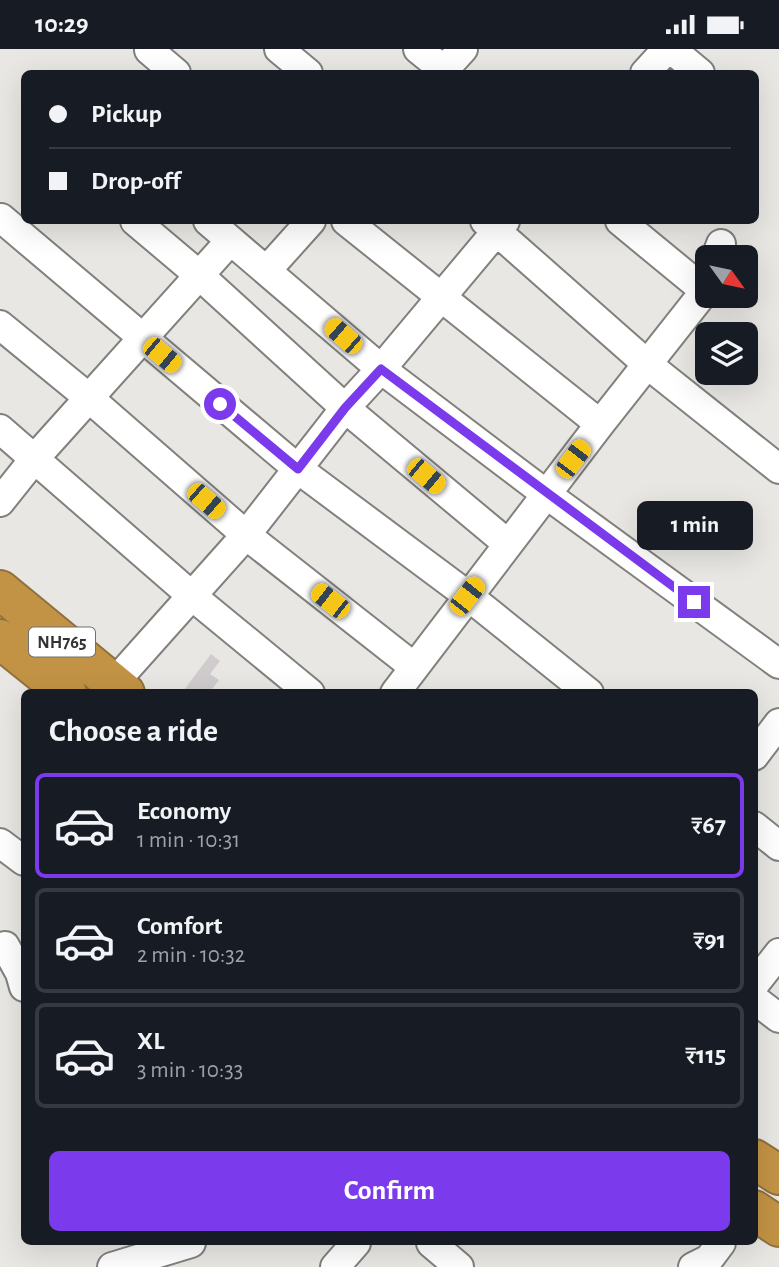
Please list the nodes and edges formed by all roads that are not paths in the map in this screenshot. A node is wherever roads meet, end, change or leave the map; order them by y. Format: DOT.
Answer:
graph roads {
  1 [pos="279,49"];
  2 [pos="418,49"];
  3 [pos="463,49"];
  4 [pos="669,49"];
  5 [pos="149,50"];
  6 [pos="172,70"];
  7 [pos="304,70"];
  8 [pos="441,70"];
  9 [pos="445,70"];
  10 [pos="648,70"];
  11 [pos="696,70"];
  12 [pos="1,218"];
  13 [pos="139,224"];
  14 [pos="211,224"];
  15 [pos="308,224"];
  16 [pos="350,224"];
  17 [pos="494,224"];
  18 [pos="496,224"];
  19 [pos="624,224"];
  20 [pos="230,241"];
  21 [pos="267,270"];
  22 [pos="199,275"];
  23 [pos="695,279"];
  24 [pos="441,297"];
  25 [pos="695,302"];
  26 [pos="0,325"];
  27 [pos="143,339"];
  28 [pos="647,364"];
  29 [pos="381,369"];
  30 [pos="89,398"];
  31 [pos="345,408"];
  32 [pos="600,424"];
  33 [pos="0,429"];
  34 [pos="35,458"];
  35 [pos="298,469"];
  36 [pos="779,469"];
  37 [pos="546,494"];
  38 [pos="0,502"];
  39 [pos="246,535"];
  40 [pos="508,544"];
  41 [pos="0,590"];
  42 [pos="192,596"];
  43 [pos="467,596"];
  44 [pos="0,639"];
  45 [pos="779,664"];
  46 [pos="414,667"];
  47 [pos="119,688"];
  48 [pos="62,689"];
  49 [pos="305,689"];
  50 [pos="397,689"];
  51 [pos="584,689"];
  52 [pos="779,723"];
  53 [pos="758,751"];
  54 [pos="758,829"];
  55 [pos="0,843"];
  56 [pos="779,846"];
  57 [pos="21,859"];
  58 [pos="10,942"];
  59 [pos="779,953"];
  60 [pos="21,976"];
  61 [pos="758,980"];
  62 [pos="758,1002"];
  63 [pos="779,1018"];
  64 [pos="758,1162"];
  65 [pos="779,1175"];
  66 [pos="758,1213"];
  67 [pos="779,1227"];
  68 [pos="177,1245"];
  69 [pos="354,1245"];
  70 [pos="433,1245"];
  71 [pos="720,1245"];
  72 [pos="110,1258"];
  73 [pos="335,1267"];
  74 [pos="459,1267"];
  75 [pos="693,1267"];
  1 -- 7 [label="street"];
  2 -- 8 [label="street"];
  3 -- 9 [label="street"];
  4 -- 10 [label="street"];
  4 -- 11 [label="street"];
  5 -- 6 [label="street"];
  12 -- 27 [label="street"];
  13 -- 22 [label="street"];
  14 -- 20 [label="street"];
  15 -- 21 [label="street"];
  16 -- 24 [label="street"];
  17 -- 24 [label="street"];
  18 -- 28 [label="street"];
  19 -- 23 [label="street"];
  20 -- 21 [label="street"];
  20 -- 22 [label="street"];
  21 -- 29 [label="street"];
  22 -- 27 [label="street"];
  22 -- 31 [label="street"];
  24 -- 29 [label="street"];
  24 -- 32 [label="street"];
  25 -- 28 [label="street"];
  26 -- 30 [label="street"];
  27 -- 30 [label="street"];
  27 -- 35 [label="street"];
  28 -- 32 [label="street"];
  28 -- 36 [label="street"];
  29 -- 31 [label="street"];
  29 -- 37 [label="street"];
  30 -- 34 [label="street"];
  30 -- 39 [label="street"];
  31 -- 35 [label="street"];
  31 -- 40 [label="street"];
  32 -- 37 [label="street"];
  33 -- 34 [label="street"];
  34 -- 38 [label="street"];
  34 -- 42 [label="street"];
  35 -- 39 [label="street"];
  35 -- 43 [label="street"];
  37 -- 40 [label="street"];
  37 -- 45 [label="street"];
  39 -- 42 [label="street"];
  39 -- 46 [label="street"];
  40 -- 43 [label="street"];
  41 -- 47 [label="highway, NH765"];
  42 -- 47 [label="street"];
  42 -- 49 [label="street"];
  43 -- 46 [label="street"];
  43 -- 51 [label="street"];
  44 -- 48 [label="highway, NH765"];
  46 -- 50 [label="street"];
  52 -- 53 [label="street"];
  54 -- 56 [label="street"];
  55 -- 57 [label="street"];
  58 -- 60 [label="street"];
  59 -- 61 [label="street"];
  62 -- 63 [label="street"];
  64 -- 65 [label="highway"];
  66 -- 67 [label="highway"];
  68 -- 72 [label="street"];
  69 -- 73 [label="street"];
  70 -- 74 [label="street"];
  71 -- 75 [label="street"];
}
